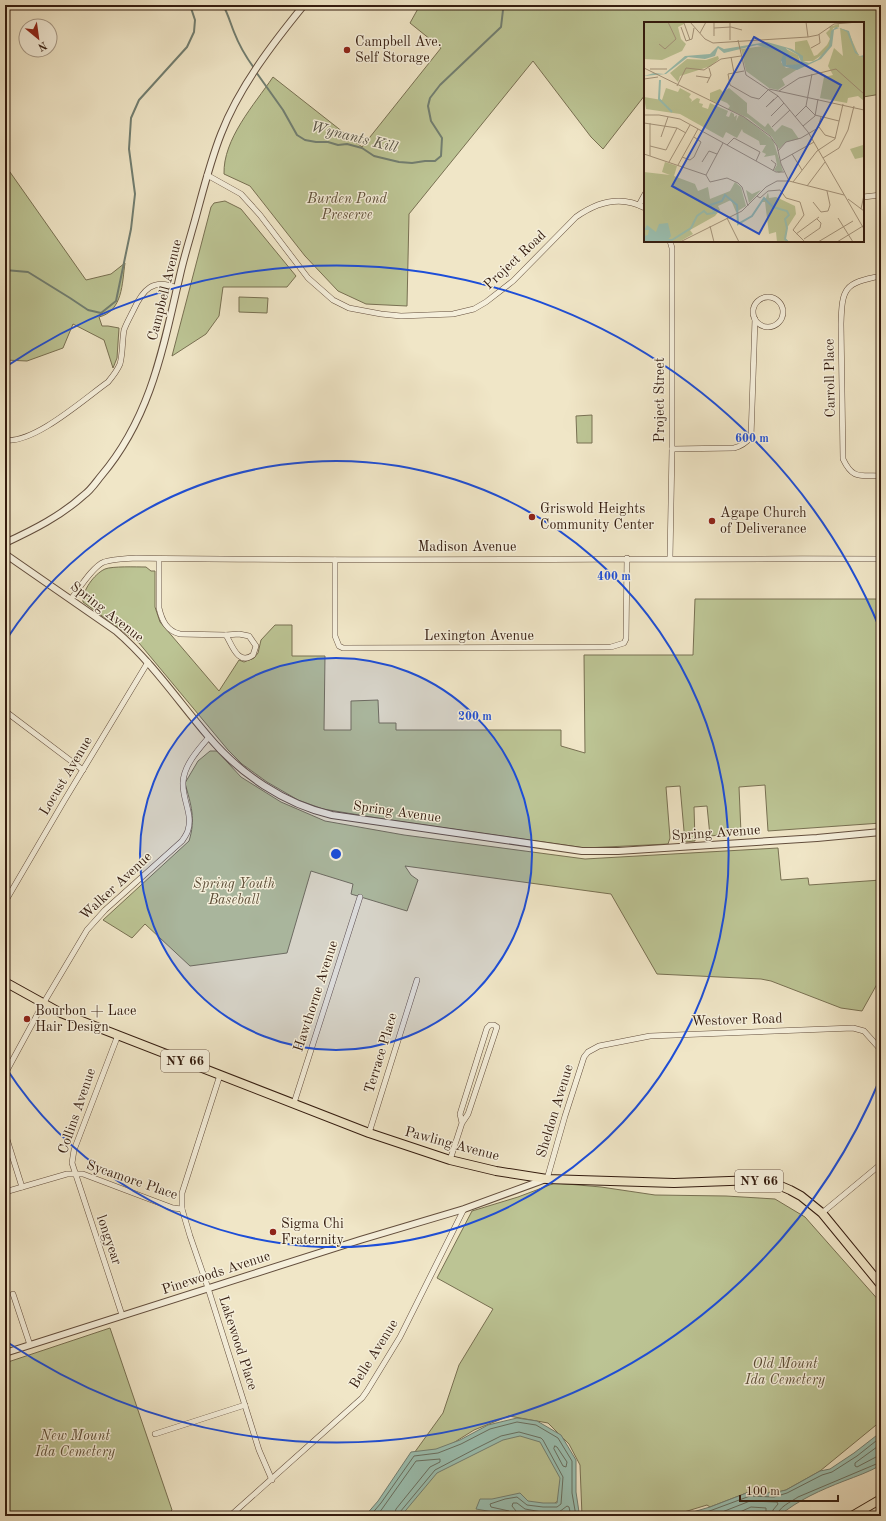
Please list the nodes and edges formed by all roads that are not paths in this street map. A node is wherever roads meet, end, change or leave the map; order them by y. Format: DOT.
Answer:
graph roads {
  1 [pos="304,5"];
  2 [pos="207,175"];
  3 [pos="881,194"];
  4 [pos="644,196"];
  5 [pos="864,197"];
  6 [pos="639,205"];
  7 [pos="644,208"];
  8 [pos="670,242"];
  9 [pos="881,276"];
  10 [pos="177,288"];
  11 [pos="755,319"];
  12 [pos="5,440"];
  13 [pos="672,449"];
  14 [pos="881,476"];
  15 [pos="5,543"];
  16 [pos="5,554"];
  17 [pos="627,558"];
  18 [pos="670,558"];
  19 [pos="159,559"];
  20 [pos="881,559"];
  21 [pos="336,560"];
  22 [pos="71,599"];
  23 [pos="226,635"];
  24 [pos="148,662"];
  25 [pos="5,711"];
  26 [pos="209,737"];
  27 [pos="83,770"];
  28 [pos="881,832"];
  29 [pos="360,897"];
  30 [pos="5,902"];
  31 [pos="416,980"];
  32 [pos="5,982"];
  33 [pos="43,1004"];
  34 [pos="118,1034"];
  35 [pos="881,1050"];
  36 [pos="588,1052"];
  37 [pos="5,1074"];
  38 [pos="220,1075"];
  39 [pos="294,1103"];
  40 [pos="462,1123"];
  41 [pos="5,1133"];
  42 [pos="369,1133"];
  43 [pos="450,1160"];
  44 [pos="881,1164"];
  45 [pos="74,1173"];
  46 [pos="547,1179"];
  47 [pos="22,1187"];
  48 [pos="5,1192"];
  49 [pos="182,1209"];
  50 [pos="464,1209"];
  51 [pos="822,1213"];
  52 [pos="881,1285"];
  53 [pos="208,1288"];
  54 [pos="13,1294"];
  55 [pos="122,1315"];
  56 [pos="30,1345"];
  57 [pos="5,1353"];
  58 [pos="245,1405"];
  59 [pos="154,1434"];
  60 [pos="272,1480"];
  61 [pos="881,1499"];
  62 [pos="230,1516"];
  63 [pos="852,1516"];
  1 -- 2 [label="street, Campbell Avenue"];
  2 -- 6 [label="street, Project Road"];
  2 -- 10 [label="street, Campbell Avenue"];
  3 -- 5 [label="street"];
  4 -- 6 [label="street"];
  6 -- 7 [label="street, Project Road"];
  8 -- 13 [label="street, Project Street"];
  9 -- 14 [label="street, Carroll Place"];
  10 -- 12 [label="street"];
  10 -- 15 [label="street, Campbell Avenue"];
  11 -- 11 [label="street"];
  11 -- 13 [label="street"];
  13 -- 18 [label="street, Project Street"];
  16 -- 22 [label="street, Spring Avenue"];
  17 -- 18 [label="street, Madison Avenue"];
  17 -- 21 [label="street, Madison Avenue"];
  17 -- 21 [label="street, Lexington Avenue"];
  18 -- 20 [label="street, Madison Avenue"];
  19 -- 21 [label="street, Madison Avenue"];
  19 -- 22 [label="street, Madison Avenue"];
  19 -- 23 [label="street"];
  22 -- 24 [label="street, Spring Avenue"];
  23 -- 23 [label="street"];
  24 -- 26 [label="street, Spring Avenue"];
  24 -- 27 [label="street, Locust Avenue"];
  25 -- 27 [label="street"];
  26 -- 28 [label="street, Spring Avenue"];
  26 -- 33 [label="street, Walker Avenue"];
  27 -- 30 [label="street, Locust Avenue"];
  29 -- 39 [label="street, Hawthorne Avenue"];
  31 -- 42 [label="street, Terrace Place"];
  32 -- 33 [label="main road, Pawling Avenue / NY 66"];
  33 -- 34 [label="main road, Pawling Avenue / NY 66"];
  33 -- 37 [label="street, Walker Avenue"];
  34 -- 38 [label="main road, Pawling Avenue / NY 66"];
  34 -- 45 [label="street, Collins Avenue"];
  35 -- 36 [label="street, Westover Road"];
  36 -- 46 [label="street, Sheldon Avenue"];
  38 -- 39 [label="main road, Pawling Avenue / NY 66"];
  38 -- 49 [label="street, Lakewood Place"];
  39 -- 42 [label="main road, Pawling Avenue / NY 66"];
  40 -- 40 [label="street"];
  40 -- 43 [label="street"];
  41 -- 47 [label="street"];
  42 -- 43 [label="main road, Pawling Avenue / NY 66"];
  43 -- 46 [label="main road, Pawling Avenue / NY 66"];
  44 -- 51 [label="street"];
  45 -- 47 [label="street, Collins Avenue"];
  45 -- 49 [label="street, Sycamore Place"];
  45 -- 55 [label="street, longyear"];
  46 -- 50 [label="street, Pinewoods Avenue"];
  46 -- 51 [label="main road, Pawling Avenue / NY 66"];
  47 -- 48 [label="street, Collins Avenue"];
  49 -- 53 [label="street, Lakewood Place"];
  50 -- 53 [label="street, Pinewoods Avenue"];
  50 -- 60 [label="street, Belle Avenue"];
  51 -- 52 [label="main road, Pawling Avenue / NY 66"];
  53 -- 55 [label="street, Pinewoods Avenue"];
  53 -- 58 [label="street, Lakewood Place"];
  54 -- 56 [label="street"];
  55 -- 56 [label="street, Pinewoods Avenue"];
  56 -- 57 [label="street, Pinewoods Avenue"];
  58 -- 59 [label="street"];
  58 -- 60 [label="street, Lakewood Place"];
  60 -- 62 [label="street, Belle Avenue"];
  61 -- 63 [label="main road"];
}
